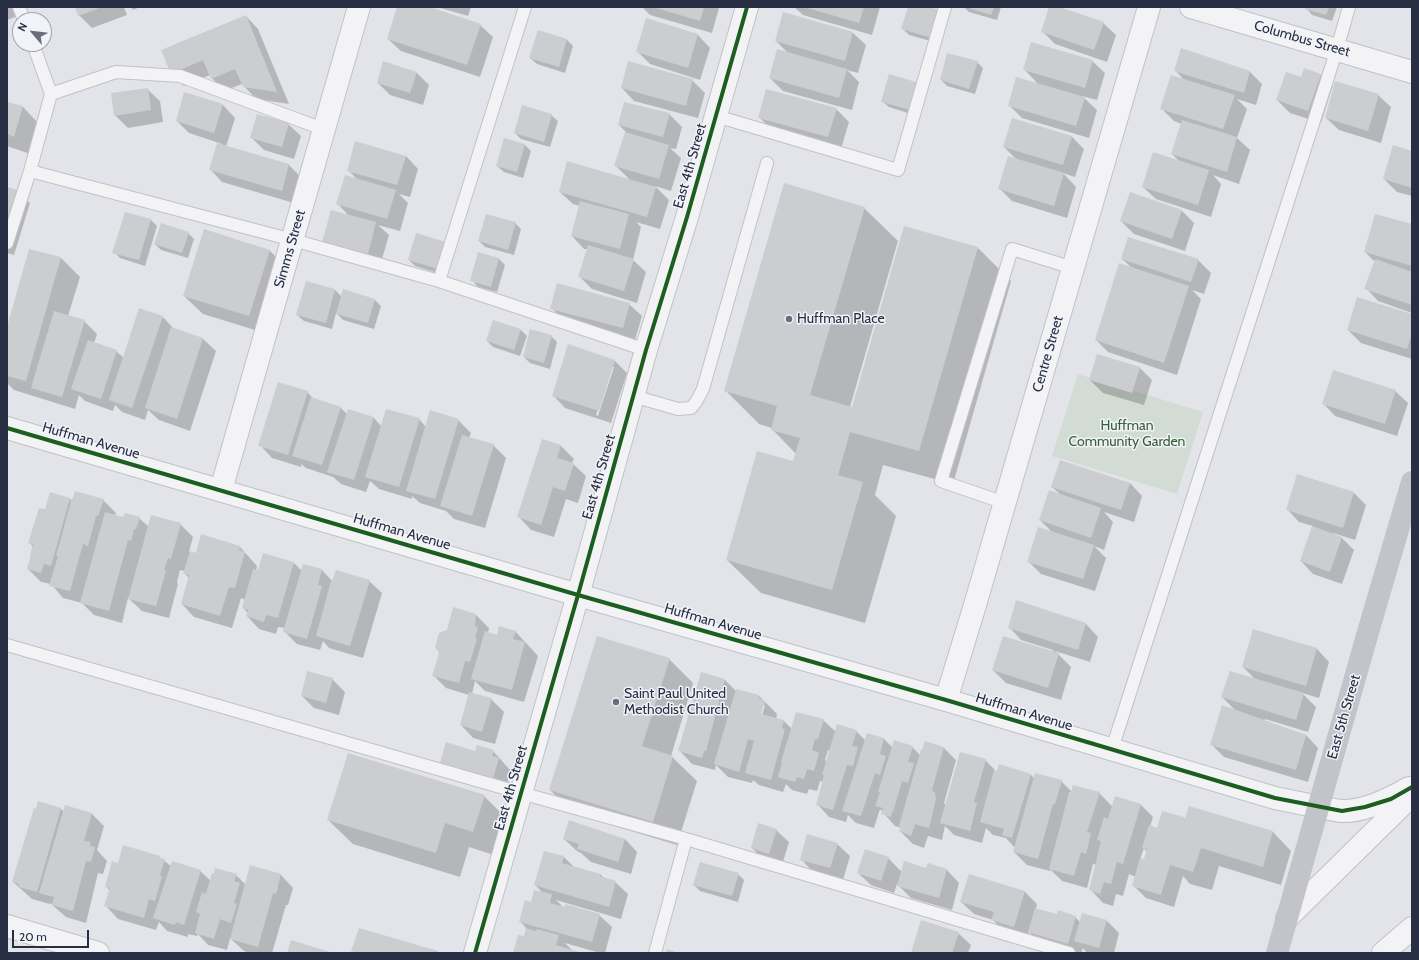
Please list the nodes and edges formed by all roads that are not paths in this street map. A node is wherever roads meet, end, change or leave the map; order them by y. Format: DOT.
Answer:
graph roads {
  1 [pos="359,7"];
  2 [pos="525,7"];
  3 [pos="747,7"];
  4 [pos="945,7"];
  5 [pos="1149,7"];
  6 [pos="1191,7"];
  7 [pos="1349,7"];
  8 [pos="1337,49"];
  9 [pos="36,52"];
  10 [pos="1412,72"];
  11 [pos="51,94"];
  12 [pos="716,116"];
  13 [pos="323,129"];
  14 [pos="766,163"];
  15 [pos="30,171"];
  16 [pos="293,240"];
  17 [pos="7,243"];
  18 [pos="1073,268"];
  19 [pos="439,281"];
  20 [pos="646,350"];
  21 [pos="633,396"];
  22 [pos="7,428"];
  23 [pos="1412,482"];
  24 [pos="221,490"];
  25 [pos="1005,503"];
  26 [pos="578,595"];
  27 [pos="7,645"];
  28 [pos="946,700"];
  29 [pos="1112,750"];
  30 [pos="1412,787"];
  31 [pos="521,793"];
  32 [pos="1412,795"];
  33 [pos="1319,807"];
  34 [pos="686,839"];
  35 [pos="1288,918"];
  36 [pos="7,926"];
  37 [pos="1412,928"];
  38 [pos="98,953"];
  39 [pos="475,953"];
  40 [pos="654,953"];
  41 [pos="1069,953"];
  42 [pos="1277,953"];
  43 [pos="1383,953"];
  1 -- 13 [label="street, Simms Street"];
  2 -- 19 [label="lane"];
  3 -- 12 [label="street, East 4th Street"];
  4 -- 12 [label="lane"];
  5 -- 18 [label="street, Centre Street"];
  6 -- 8 [label="street, Columbus Street"];
  7 -- 8 [label="lane"];
  8 -- 10 [label="street, Columbus Street"];
  8 -- 29 [label="lane"];
  9 -- 11 [label="lane"];
  11 -- 13 [label="lane"];
  11 -- 15 [label="lane"];
  12 -- 20 [label="street, East 4th Street"];
  13 -- 16 [label="street, Simms Street"];
  14 -- 21 [label="lane"];
  15 -- 16 [label="lane"];
  15 -- 17 [label="lane"];
  16 -- 19 [label="lane"];
  16 -- 24 [label="street, Simms Street"];
  18 -- 25 [label="street, Centre Street"];
  18 -- 25 [label="lane"];
  19 -- 20 [label="lane"];
  20 -- 21 [label="street, East 4th Street"];
  21 -- 26 [label="street, East 4th Street"];
  22 -- 24 [label="street, Huffman Avenue"];
  23 -- 33 [label="main road, East 5th Street"];
  24 -- 26 [label="street, Huffman Avenue"];
  25 -- 28 [label="street, Centre Street"];
  26 -- 28 [label="street, Huffman Avenue"];
  26 -- 31 [label="street, East 4th Street"];
  27 -- 31 [label="lane"];
  28 -- 29 [label="street, Huffman Avenue"];
  29 -- 33 [label="street, Huffman Avenue"];
  30 -- 33 [label="street, Huffman Avenue"];
  31 -- 34 [label="lane"];
  31 -- 39 [label="street, East 4th Street"];
  32 -- 35 [label="street"];
  33 -- 35 [label="main road, East 5th Street"];
  34 -- 40 [label="lane"];
  34 -- 41 [label="lane"];
  35 -- 42 [label="main road, East 5th Street"];
  36 -- 38 [label="street"];
  37 -- 43 [label="street"];
}
